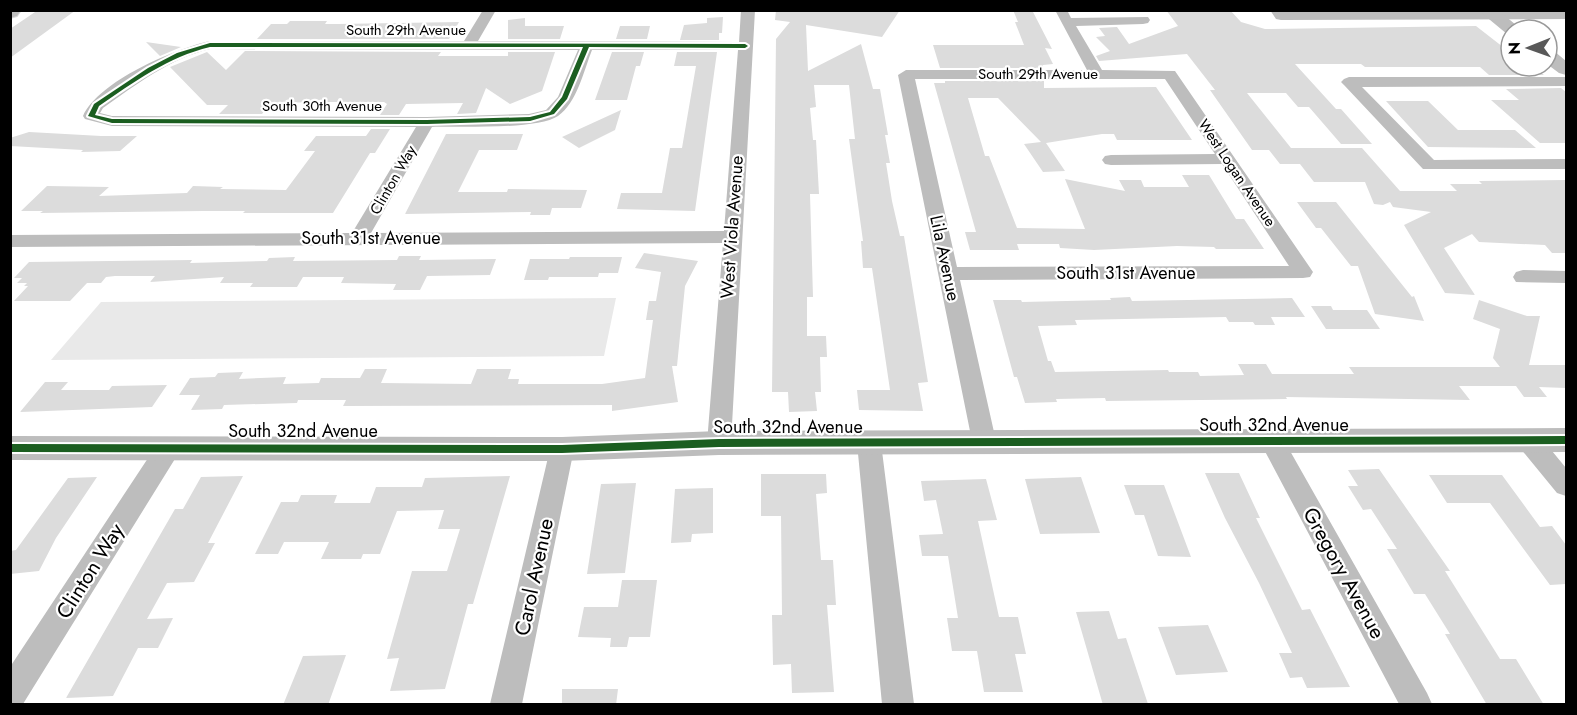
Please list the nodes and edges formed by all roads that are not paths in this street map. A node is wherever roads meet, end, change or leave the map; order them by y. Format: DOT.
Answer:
graph roads {
  1 [pos="490,10"];
  2 [pos="748,10"];
  3 [pos="1279,13"];
  4 [pos="1490,13"];
  5 [pos="1566,15"];
  6 [pos="1063,16"];
  7 [pos="1143,20"];
  8 [pos="469,45"];
  9 [pos="745,46"];
  10 [pos="586,47"];
  11 [pos="1096,74"];
  12 [pos="1170,74"];
  13 [pos="906,75"];
  14 [pos="1566,81"];
  15 [pos="91,116"];
  16 [pos="427,122"];
  17 [pos="1228,159"];
  18 [pos="1111,160"];
  19 [pos="1566,164"];
  20 [pos="731,237"];
  21 [pos="358,238"];
  22 [pos="10,241"];
  23 [pos="1303,272"];
  24 [pos="949,274"];
  25 [pos="1523,277"];
  26 [pos="1566,277"];
  27 [pos="1566,440"];
  28 [pos="984,441"];
  29 [pos="1529,441"];
  30 [pos="869,442"];
  31 [pos="1272,442"];
  32 [pos="719,443"];
  33 [pos="169,447"];
  34 [pos="10,448"];
  35 [pos="562,449"];
  36 [pos="1566,486"];
  37 [pos="10,696"];
  38 [pos="506,705"];
  39 [pos="898,705"];
  40 [pos="1416,705"];
  1 -- 8 [label="street"];
  2 -- 9 [label="street, West Viola Avenue"];
  3 -- 4 [label="street"];
  4 -- 5 [label="street"];
  6 -- 7 [label="street"];
  6 -- 11 [label="street"];
  8 -- 10 [label="street, South 29th Avenue"];
  8 -- 15 [label="street, South 29th Avenue"];
  9 -- 10 [label="street, South 29th Avenue"];
  9 -- 20 [label="street, West Viola Avenue"];
  10 -- 16 [label="street, South 30th Avenue"];
  11 -- 12 [label="street, South 29th Avenue"];
  11 -- 13 [label="street, South 29th Avenue"];
  12 -- 17 [label="street, West Logan Avenue"];
  13 -- 24 [label="street, Lila Avenue"];
  14 -- 19 [label="street"];
  15 -- 16 [label="street, South 30th Avenue"];
  16 -- 21 [label="street, Clinton Way"];
  17 -- 18 [label="street"];
  17 -- 23 [label="street, West Logan Avenue"];
  20 -- 21 [label="street, South 31st Avenue"];
  20 -- 32 [label="street, West Viola Avenue"];
  21 -- 22 [label="street, South 31st Avenue"];
  23 -- 24 [label="street, South 31st Avenue"];
  24 -- 28 [label="street, Lila Avenue"];
  25 -- 26 [label="street"];
  27 -- 29 [label="street, South 32nd Avenue"];
  28 -- 30 [label="street, South 32nd Avenue"];
  28 -- 31 [label="street, South 32nd Avenue"];
  29 -- 31 [label="street, South 32nd Avenue"];
  29 -- 36 [label="street"];
  30 -- 32 [label="street, South 32nd Avenue"];
  30 -- 39 [label="street"];
  31 -- 40 [label="street, Gregory Avenue"];
  32 -- 35 [label="street, South 32nd Avenue"];
  33 -- 34 [label="street, South 32nd Avenue"];
  33 -- 35 [label="street, South 32nd Avenue"];
  33 -- 37 [label="street, Clinton Way"];
  35 -- 38 [label="street, Carol Avenue"];
}
